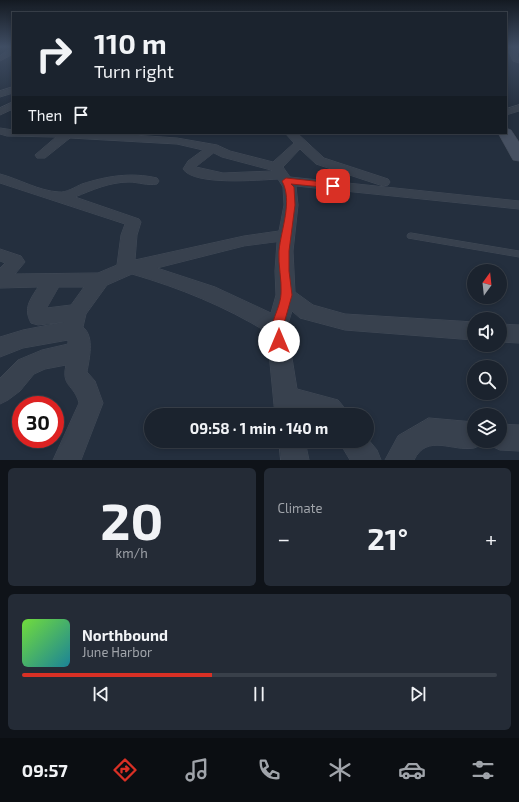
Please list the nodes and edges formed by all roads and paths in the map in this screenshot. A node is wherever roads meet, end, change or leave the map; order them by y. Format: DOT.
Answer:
graph roads {
  1 [pos="12,90"];
  2 [pos="0,94"];
  3 [pos="12,106"];
  4 [pos="519,108"];
  5 [pos="0,112"];
  6 [pos="507,112"];
  7 [pos="67,134"];
  8 [pos="507,134"];
  9 [pos="295,138"];
  10 [pos="213,148"];
  11 [pos="41,155"];
  12 [pos="519,156"];
  13 [pos="281,174"];
  14 [pos="0,178"];
  15 [pos="152,181"];
  16 [pos="383,182"];
  17 [pos="60,197"];
  18 [pos="519,205"];
  19 [pos="286,236"];
  20 [pos="411,236"];
  21 [pos="519,254"];
  22 [pos="0,255"];
  23 [pos="128,268"];
  24 [pos="0,280"];
  25 [pos="100,280"];
  26 [pos="53,281"];
  27 [pos="286,295"];
  28 [pos="74,321"];
  29 [pos="277,327"];
  30 [pos="467,331"];
  31 [pos="507,333"];
  32 [pos="519,334"];
  33 [pos="0,347"];
  34 [pos="79,352"];
  35 [pos="0,392"];
  36 [pos="287,407"];
  37 [pos="308,408"];
  38 [pos="467,434"];
  39 [pos="507,437"];
  40 [pos="519,438"];
  41 [pos="293,448"];
  42 [pos="358,448"];
  43 [pos="67,460"];
  44 [pos="295,460"];
  45 [pos="367,460"];
  46 [pos="399,460"];
  1 -- 2 [label="street"];
  3 -- 5 [label="street"];
  4 -- 6 [label="street"];
  7 -- 10 [label="street"];
  7 -- 11 [label="street"];
  8 -- 12 [label="street"];
  9 -- 13 [label="street"];
  9 -- 16 [label="street"];
  10 -- 13 [label="street"];
  10 -- 13 [label="street"];
  13 -- 18 [label="street"];
  13 -- 19 [label="street"];
  14 -- 17 [label="street"];
  15 -- 17 [label="street"];
  17 -- 23 [label="street"];
  19 -- 23 [label="street"];
  19 -- 27 [label="street"];
  20 -- 21 [label="lane"];
  22 -- 24 [label="street"];
  23 -- 25 [label="street"];
  23 -- 29 [label="street"];
  24 -- 26 [label="street"];
  25 -- 26 [label="street"];
  25 -- 28 [label="street"];
  26 -- 28 [label="street"];
  27 -- 29 [label="street"];
  27 -- 30 [label="street"];
  28 -- 33 [label="street"];
  28 -- 34 [label="street"];
  29 -- 36 [label="street"];
  31 -- 32 [label="street"];
  34 -- 35 [label="street"];
  34 -- 43 [label="street"];
  36 -- 37 [label="street"];
  38 -- 46 [label="street"];
  39 -- 40 [label="street"];
  41 -- 44 [label="street"];
  42 -- 45 [label="street"];
}
